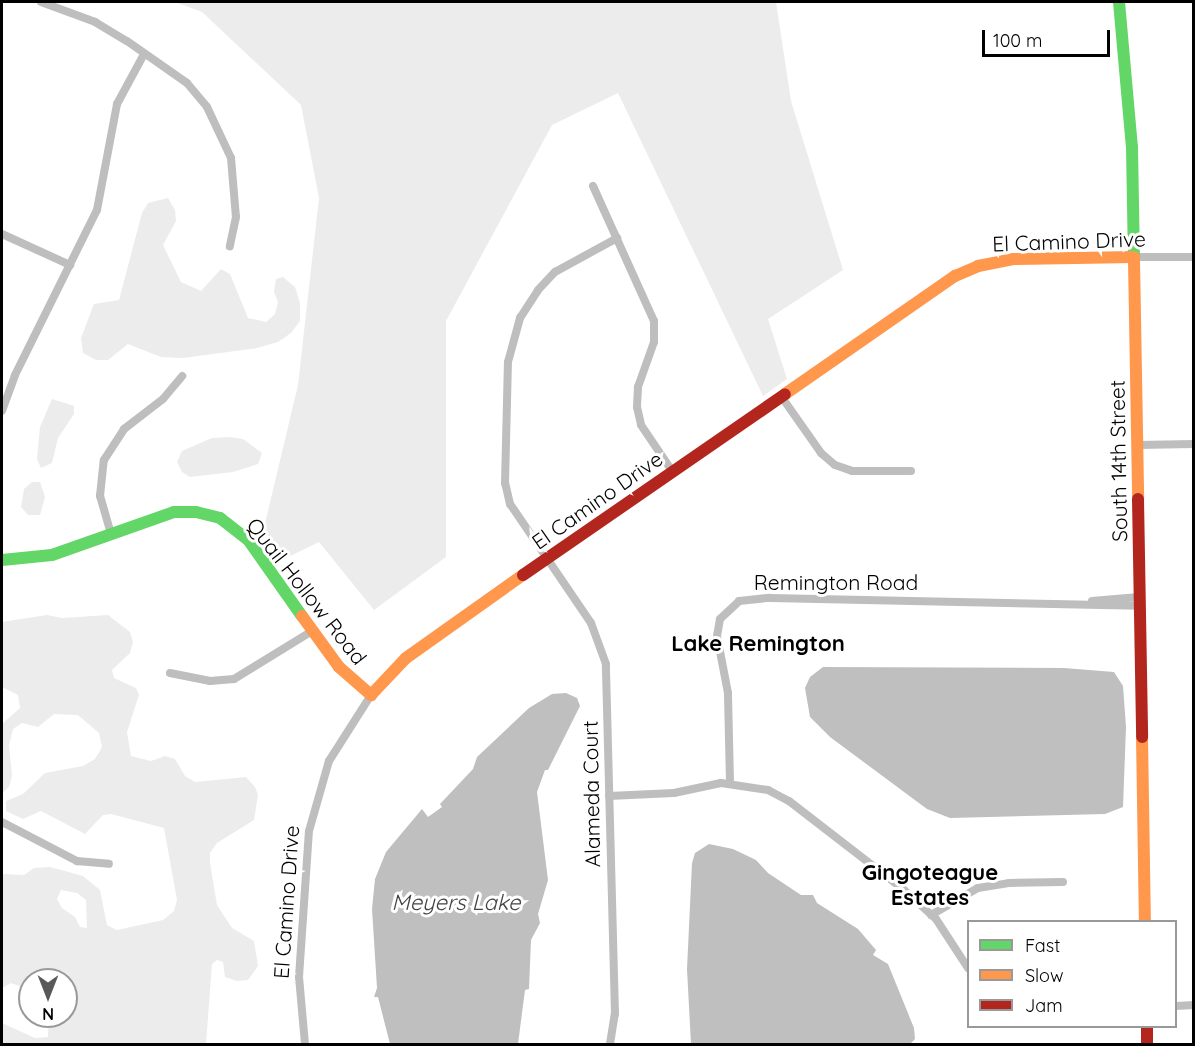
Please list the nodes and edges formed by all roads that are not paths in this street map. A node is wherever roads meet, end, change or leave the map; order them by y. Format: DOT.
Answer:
graph roads {
  1 [pos="41,2"];
  2 [pos="1119,2"];
  3 [pos="144,54"];
  4 [pos="593,186"];
  5 [pos="2,234"];
  6 [pos="617,238"];
  7 [pos="230,246"];
  8 [pos="1194,256"];
  9 [pos="1134,257"];
  10 [pos="70,265"];
  11 [pos="182,376"];
  12 [pos="781,396"];
  13 [pos="2,411"];
  14 [pos="1194,444"];
  15 [pos="1137,445"];
  16 [pos="672,471"];
  17 [pos="910,471"];
  18 [pos="111,534"];
  19 [pos="546,559"];
  20 [pos="2,560"];
  21 [pos="1139,601"];
  22 [pos="312,631"];
  23 [pos="170,673"];
  24 [pos="371,695"];
  25 [pos="730,783"];
  26 [pos="609,796"];
  27 [pos="2,822"];
  28 [pos="109,864"];
  29 [pos="1063,882"];
  30 [pos="931,915"];
  31 [pos="1145,920"];
  32 [pos="967,965"];
  33 [pos="1194,1005"];
  34 [pos="1177,1006"];
  35 [pos="1147,1028"];
  36 [pos="305,1044"];
  37 [pos="610,1044"];
  38 [pos="1147,1044"];
  1 -- 3 [label="street"];
  2 -- 9 [label="street, South 14th Street"];
  3 -- 7 [label="street"];
  3 -- 10 [label="street"];
  4 -- 6 [label="street"];
  5 -- 10 [label="street"];
  6 -- 16 [label="street"];
  6 -- 19 [label="street, Alameda Court"];
  8 -- 9 [label="street, El Camino Drive"];
  9 -- 12 [label="street, El Camino Drive"];
  9 -- 15 [label="street, South 14th Street"];
  10 -- 13 [label="street"];
  11 -- 18 [label="street"];
  12 -- 16 [label="street, El Camino Drive"];
  12 -- 17 [label="street"];
  14 -- 15 [label="street"];
  15 -- 21 [label="street, South 14th Street"];
  16 -- 19 [label="street, El Camino Drive"];
  18 -- 20 [label="street, Quail Hollow Road"];
  18 -- 22 [label="street, Quail Hollow Road"];
  19 -- 24 [label="street, El Camino Drive"];
  19 -- 26 [label="street, Alameda Court"];
  21 -- 25 [label="street, Remington Road"];
  21 -- 31 [label="street, South 14th Street"];
  22 -- 23 [label="street"];
  22 -- 24 [label="street, Quail Hollow Road"];
  24 -- 36 [label="street, El Camino Drive"];
  25 -- 26 [label="street"];
  25 -- 30 [label="street"];
  26 -- 37 [label="street, Alameda Court"];
  27 -- 28 [label="street"];
  29 -- 30 [label="street"];
  30 -- 32 [label="street"];
  33 -- 34 [label="street"];
  35 -- 38 [label="street"];
}
